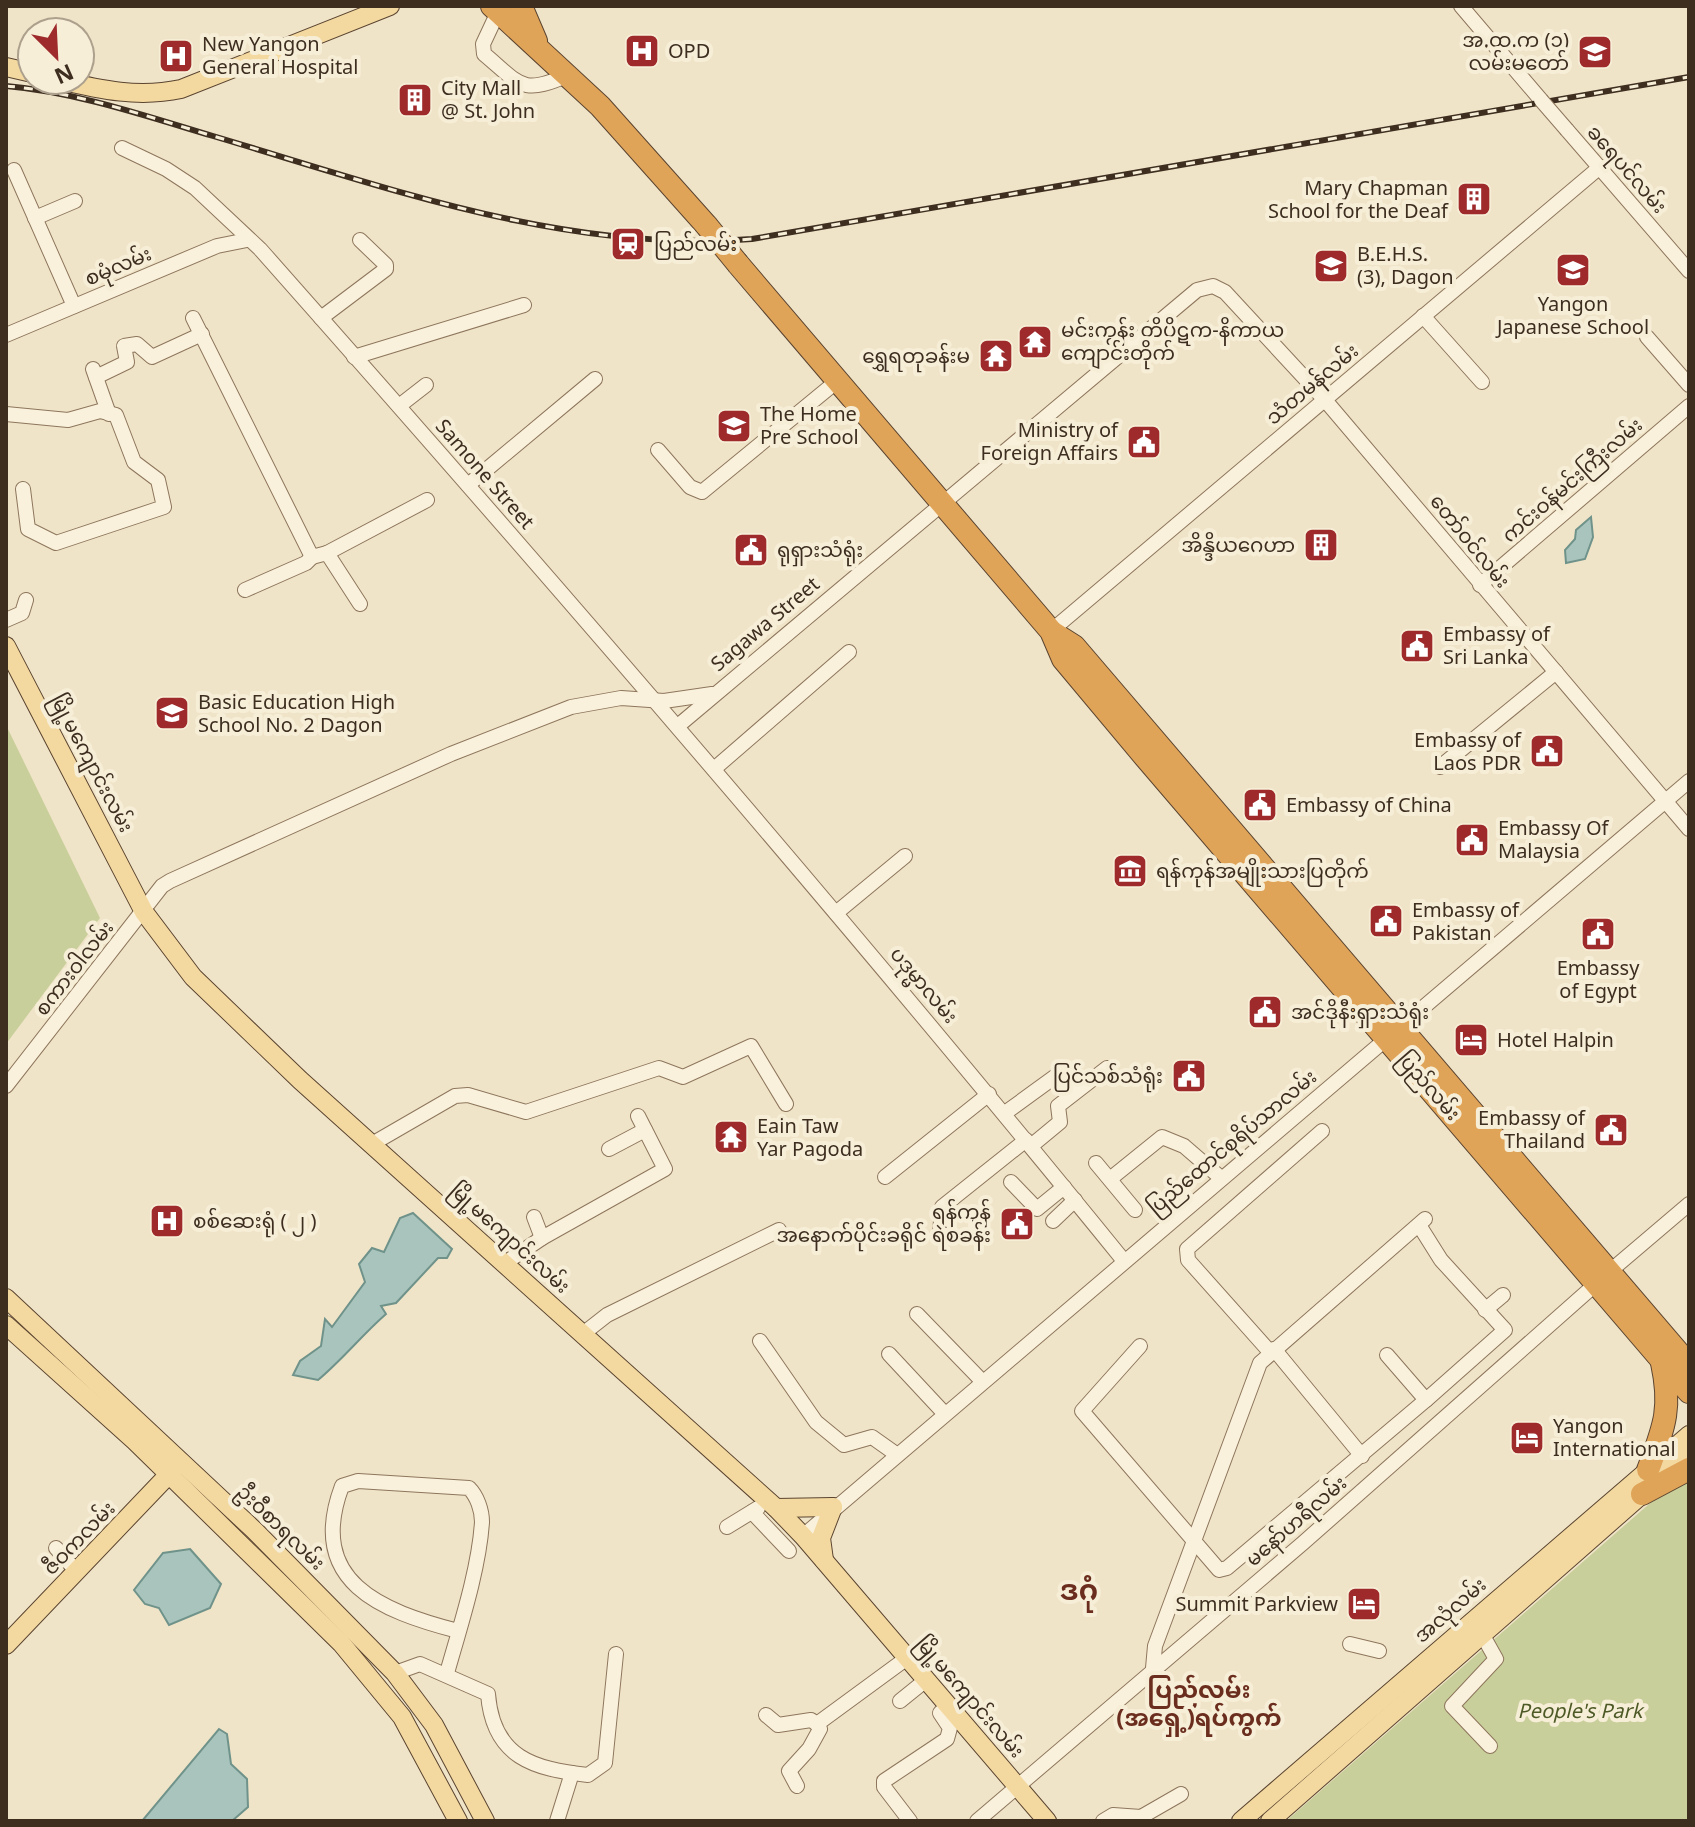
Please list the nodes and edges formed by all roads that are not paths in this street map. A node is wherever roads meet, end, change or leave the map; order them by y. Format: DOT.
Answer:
graph roads {
  1 [pos="390,6"];
  2 [pos="521,6"];
  3 [pos="1461,6"];
  4 [pos="495,9"];
  5 [pos="538,46"];
  6 [pos="568,75"];
  7 [pos="96,89"];
  8 [pos="122,148"];
  9 [pos="1600,167"];
  10 [pos="14,170"];
  11 [pos="75,201"];
  12 [pos="35,218"];
  13 [pos="247,240"];
  14 [pos="360,240"];
  15 [pos="1689,271"];
  16 [pos="1213,286"];
  17 [pos="524,305"];
  18 [pos="74,306"];
  19 [pos="1423,316"];
  20 [pos="193,318"];
  21 [pos="321,318"];
  22 [pos="202,334"];
  23 [pos="6,335"];
  24 [pos="1647,337"];
  25 [pos="354,357"];
  26 [pos="595,379"];
  27 [pos="836,382"];
  28 [pos="1482,382"];
  29 [pos="426,385"];
  30 [pos="1689,385"];
  31 [pos="1325,400"];
  32 [pos="399,406"];
  33 [pos="1689,406"];
  34 [pos="6,414"];
  35 [pos="109,414"];
  36 [pos="658,450"];
  37 [pos="468,485"];
  38 [pos="23,489"];
  39 [pos="427,500"];
  40 [pos="941,503"];
  41 [pos="327,553"];
  42 [pos="312,557"];
  43 [pos="1480,585"];
  44 [pos="245,590"];
  45 [pos="26,600"];
  46 [pos="360,604"];
  47 [pos="6,620"];
  48 [pos="1051,631"];
  49 [pos="6,646"];
  50 [pos="849,652"];
  51 [pos="1556,672"];
  52 [pos="712,694"];
  53 [pos="657,701"];
  54 [pos="679,725"];
  55 [pos="689,738"];
  56 [pos="1440,767"];
  57 [pos="714,769"];
  58 [pos="1689,781"];
  59 [pos="1665,801"];
  60 [pos="1689,829"];
  61 [pos="905,856"];
  62 [pos="144,912"];
  63 [pos="836,913"];
  64 [pos="1393,1032"];
  65 [pos="1107,1068"];
  66 [pos="1060,1073"];
  67 [pos="6,1086"];
  68 [pos="989,1094"];
  69 [pos="786,1104"];
  70 [pos="1005,1113"];
  71 [pos="1322,1131"];
  72 [pos="1029,1143"];
  73 [pos="372,1144"];
  74 [pos="609,1149"];
  75 [pos="1096,1163"];
  76 [pos="885,1177"];
  77 [pos="1221,1178"];
  78 [pos="1110,1179"];
  79 [pos="1011,1182"];
  80 [pos="1064,1187"];
  81 [pos="1075,1200"];
  82 [pos="1689,1204"];
  83 [pos="1135,1210"];
  84 [pos="534,1217"];
  85 [pos="1053,1221"];
  86 [pos="779,1230"];
  87 [pos="940,1234"];
  88 [pos="542,1238"];
  89 [pos="1124,1261"];
  90 [pos="505,1263"];
  91 [pos="1603,1277"];
  92 [pos="1503,1295"];
  93 [pos="6,1298"];
  94 [pos="1485,1310"];
  95 [pos="917,1314"];
  96 [pos="6,1325"];
  97 [pos="584,1333"];
  98 [pos="760,1341"];
  99 [pos="1140,1346"];
  100 [pos="1272,1350"];
  101 [pos="889,1354"];
  102 [pos="1387,1355"];
  103 [pos="1661,1358"];
  104 [pos="1689,1365"];
  105 [pos="982,1381"];
  106 [pos="86,1384"];
  107 [pos="1689,1392"];
  108 [pos="1426,1400"];
  109 [pos="944,1413"];
  110 [pos="1689,1435"];
  111 [pos="1689,1453"];
  112 [pos="896,1454"];
  113 [pos="1362,1456"];
  114 [pos="181,1460"];
  115 [pos="1689,1469"];
  116 [pos="1648,1470"];
  117 [pos="169,1476"];
  118 [pos="1642,1494"];
  119 [pos="765,1507"];
  120 [pos="833,1507"];
  121 [pos="1614,1509"];
  122 [pos="727,1527"];
  123 [pos="254,1530"];
  124 [pos="803,1536"];
  125 [pos="1194,1542"];
  126 [pos="240,1545"];
  127 [pos="56,1548"];
  128 [pos="789,1551"];
  129 [pos="824,1560"];
  130 [pos="77,1572"];
  131 [pos="458,1631"];
  132 [pos="1482,1634"];
  133 [pos="1350,1644"];
  134 [pos="6,1645"];
  135 [pos="1379,1651"];
  136 [pos="616,1654"];
  137 [pos="907,1658"];
  138 [pos="1153,1668"];
  139 [pos="447,1673"];
  140 [pos="397,1676"];
  141 [pos="926,1680"];
  142 [pos="382,1691"];
  143 [pos="900,1701"];
  144 [pos="948,1705"];
  145 [pos="766,1715"];
  146 [pos="817,1724"];
  147 [pos="1490,1746"];
  148 [pos="572,1773"];
  149 [pos="797,1786"];
  150 [pos="1017,1786"];
  151 [pos="1181,1794"];
  152 [pos="480,1819"];
  153 [pos="458,1821"];
  154 [pos="557,1821"];
  155 [pos="910,1821"];
  156 [pos="977,1821"];
  157 [pos="1047,1821"];
  158 [pos="1103,1821"];
  159 [pos="1241,1821"];
  160 [pos="1270,1821"];
  1 -- 7 [label="main road"];
  2 -- 5 [label="highway"];
  3 -- 9 [label="street, ခရေပင်လမ်း, bridge"];
  4 -- 5 [label="highway, ပြည်လမ်း"];
  4 -- 6 [label="street"];
  5 -- 6 [label="highway, ပြည်လမ်း"];
  6 -- 27 [label="highway, ပြည်လမ်း, bridge"];
  8 -- 13 [label="street, Samone Street"];
  9 -- 15 [label="street, ခရေပင်လမ်း"];
  9 -- 19 [label="street, သံတမန်လမ်း"];
  10 -- 12 [label="street"];
  11 -- 12 [label="street"];
  12 -- 18 [label="street"];
  13 -- 18 [label="street, စမုံလမ်း"];
  13 -- 21 [label="street, Samone Street"];
  14 -- 21 [label="street"];
  16 -- 31 [label="street, တော်ဝင်လမ်း"];
  16 -- 40 [label="street, Sagawa Street"];
  17 -- 25 [label="street"];
  18 -- 23 [label="street, စမုံလမ်း"];
  19 -- 28 [label="street"];
  19 -- 31 [label="street, သံတမန်လမ်း"];
  20 -- 22 [label="street"];
  21 -- 25 [label="street, Samone Street"];
  22 -- 35 [label="street"];
  22 -- 42 [label="street"];
  24 -- 30 [label="street"];
  25 -- 32 [label="street, Samone Street"];
  26 -- 37 [label="street"];
  27 -- 36 [label="street"];
  27 -- 40 [label="highway, ပြည်လမ်း"];
  29 -- 32 [label="street"];
  31 -- 43 [label="street, တော်ဝင်လမ်း"];
  31 -- 48 [label="street, သံတမန်လမ်း"];
  32 -- 37 [label="street, Samone Street"];
  33 -- 43 [label="street, ကင်းဝန်မင်းကြီးလမ်း"];
  34 -- 35 [label="street"];
  35 -- 38 [label="street"];
  37 -- 53 [label="street, Samone Street"];
  39 -- 41 [label="street"];
  40 -- 48 [label="highway, ပြည်လမ်း"];
  40 -- 52 [label="street, Sagawa Street"];
  41 -- 42 [label="street"];
  41 -- 46 [label="street"];
  42 -- 44 [label="street"];
  43 -- 51 [label="street, တော်ဝင်လမ်း"];
  45 -- 47 [label="street"];
  48 -- 64 [label="highway, ပြည်လမ်း"];
  49 -- 62 [label="main road, မြို့မကျောင်းလမ်း"];
  50 -- 57 [label="street"];
  51 -- 56 [label="street"];
  51 -- 59 [label="street, တော်ဝင်လမ်း"];
  52 -- 53 [label="street, Sagawa Street"];
  52 -- 54 [label="street"];
  53 -- 54 [label="street, Samone Street"];
  53 -- 62 [label="street, Sagawa Street"];
  54 -- 55 [label="street, Samone Street"];
  55 -- 57 [label="street, ပဒုမ္မာလမ်း"];
  57 -- 63 [label="street, ပဒုမ္မာလမ်း"];
  58 -- 59 [label="street, ပြည်ထောင်စုရိပ်သာလမ်း"];
  59 -- 60 [label="street, တော်ဝင်လမ်း"];
  59 -- 64 [label="street, ပြည်ထောင်စုရိပ်သာလမ်း"];
  61 -- 63 [label="street"];
  62 -- 67 [label="street, စကားဝါလမ်း"];
  62 -- 73 [label="main road, မြို့မကျောင်းလမ်း"];
  63 -- 68 [label="street, ပဒုမ္မာလမ်း"];
  64 -- 77 [label="street, ပြည်ထောင်စုရိပ်သာလမ်း"];
  64 -- 91 [label="highway, ပြည်လမ်း"];
  65 -- 72 [label="street"];
  66 -- 70 [label="street"];
  68 -- 70 [label="street, ပဒုမ္မာလမ်း"];
  68 -- 76 [label="street"];
  69 -- 73 [label="street"];
  70 -- 72 [label="street, ပဒုမ္မာလမ်း"];
  71 -- 100 [label="street"];
  72 -- 80 [label="street, ပဒုမ္မာလမ်း"];
  72 -- 87 [label="street"];
  73 -- 90 [label="main road, မြို့မကျောင်းလမ်း"];
  74 -- 88 [label="street"];
  75 -- 78 [label="street"];
  77 -- 78 [label="street"];
  77 -- 89 [label="street, ပြည်ထောင်စုရိပ်သာလမ်း"];
  78 -- 83 [label="street"];
  79 -- 80 [label="street"];
  80 -- 81 [label="street, ပဒုမ္မာလမ်း"];
  81 -- 85 [label="street"];
  81 -- 89 [label="street, ပဒုမ္မာလမ်း"];
  82 -- 91 [label="street, မနော်ဟရီလမ်း"];
  84 -- 88 [label="street"];
  86 -- 97 [label="street"];
  88 -- 90 [label="street"];
  89 -- 105 [label="street, ပြည်ထောင်စုရိပ်သာလမ်း"];
  90 -- 97 [label="main road, မြို့မကျောင်းလမ်း"];
  91 -- 103 [label="highway, ပြည်လမ်း"];
  91 -- 104 [label="highway, ပြည်လမ်း"];
  91 -- 138 [label="street, မနော်ဟရီလမ်း"];
  92 -- 94 [label="street"];
  93 -- 106 [label="main road, ဦးဝီစာရလမ်း"];
  94 -- 100 [label="street"];
  94 -- 108 [label="street"];
  95 -- 105 [label="street"];
  96 -- 106 [label="main road, ဦးဝီစာရလမ်း"];
  97 -- 119 [label="main road, မြို့မကျောင်းလမ်း"];
  98 -- 112 [label="street"];
  99 -- 125 [label="street"];
  100 -- 113 [label="street"];
  100 -- 125 [label="street"];
  101 -- 109 [label="street"];
  102 -- 108 [label="street"];
  103 -- 107 [label="highway, ပြည်လမ်း"];
  103 -- 116 [label="highway"];
  105 -- 109 [label="street, ပြည်ထောင်စုရိပ်သာလမ်း"];
  106 -- 114 [label="main road, ဦးဝီစာရလမ်း"];
  106 -- 117 [label="main road, ဦးဝီစာရလမ်း"];
  108 -- 113 [label="street"];
  109 -- 112 [label="street, ပြည်ထောင်စုရိပ်သာလမ်း"];
  110 -- 116 [label="main road, အလုံလမ်း"];
  111 -- 118 [label="main road, အလုံလမ်း"];
  112 -- 120 [label="street, ပြည်ထောင်စုရိပ်သာလမ်း"];
  113 -- 125 [label="street"];
  114 -- 117 [label="main road, ဇီဝကလမ်း"];
  114 -- 123 [label="main road, ဦးဝီစာရလမ်း"];
  115 -- 118 [label="highway"];
  116 -- 121 [label="main road, အလုံလမ်း"];
  117 -- 126 [label="main road, ဦးဝီစာရလမ်း"];
  117 -- 130 [label="main road, ဇီဝကလမ်း"];
  118 -- 121 [label="main road, အလုံလမ်း"];
  119 -- 120 [label="main road"];
  119 -- 122 [label="street"];
  119 -- 124 [label="main road, မြို့မကျောင်းလမ်း"];
  119 -- 128 [label="street"];
  120 -- 124 [label="street, ပြည်ထောင်စုရိပ်သာလမ်း"];
  120 -- 129 [label="main road"];
  121 -- 132 [label="main road, အလုံလမ်း"];
  121 -- 159 [label="main road, အလုံလမ်း"];
  123 -- 126 [label="main road"];
  123 -- 140 [label="main road, ဦးဝီစာရလမ်း"];
  124 -- 129 [label="main road, မြို့မကျောင်းလမ်း"];
  125 -- 138 [label="street"];
  126 -- 142 [label="main road, ဦးဝီစာရလမ်း"];
  127 -- 130 [label="street"];
  129 -- 137 [label="main road, မြို့မကျောင်းလမ်း"];
  130 -- 134 [label="main road, ဇီဝကလမ်း"];
  131 -- 131 [label="street"];
  131 -- 139 [label="street"];
  132 -- 147 [label="street"];
  132 -- 160 [label="main road, အလုံလမ်း"];
  133 -- 135 [label="street"];
  136 -- 148 [label="street"];
  137 -- 141 [label="main road, မြို့မကျောင်းလမ်း"];
  137 -- 146 [label="street"];
  138 -- 150 [label="street, မနော်ဟရီလမ်း"];
  139 -- 140 [label="street"];
  139 -- 148 [label="street"];
  140 -- 142 [label="main road"];
  140 -- 152 [label="main road, ဦးဝီစာရလမ်း"];
  141 -- 143 [label="street"];
  141 -- 144 [label="main road, မြို့မကျောင်းလမ်း"];
  142 -- 153 [label="main road, ဦးဝီစာရလမ်း"];
  144 -- 150 [label="main road, မြို့မကျောင်းလမ်း"];
  144 -- 155 [label="street"];
  145 -- 146 [label="street"];
  146 -- 149 [label="street"];
  148 -- 154 [label="street"];
  150 -- 156 [label="street, မနော်ဟရီလမ်း"];
  150 -- 157 [label="main road, မြို့မကျောင်းလမ်း"];
  151 -- 158 [label="street"];
}
